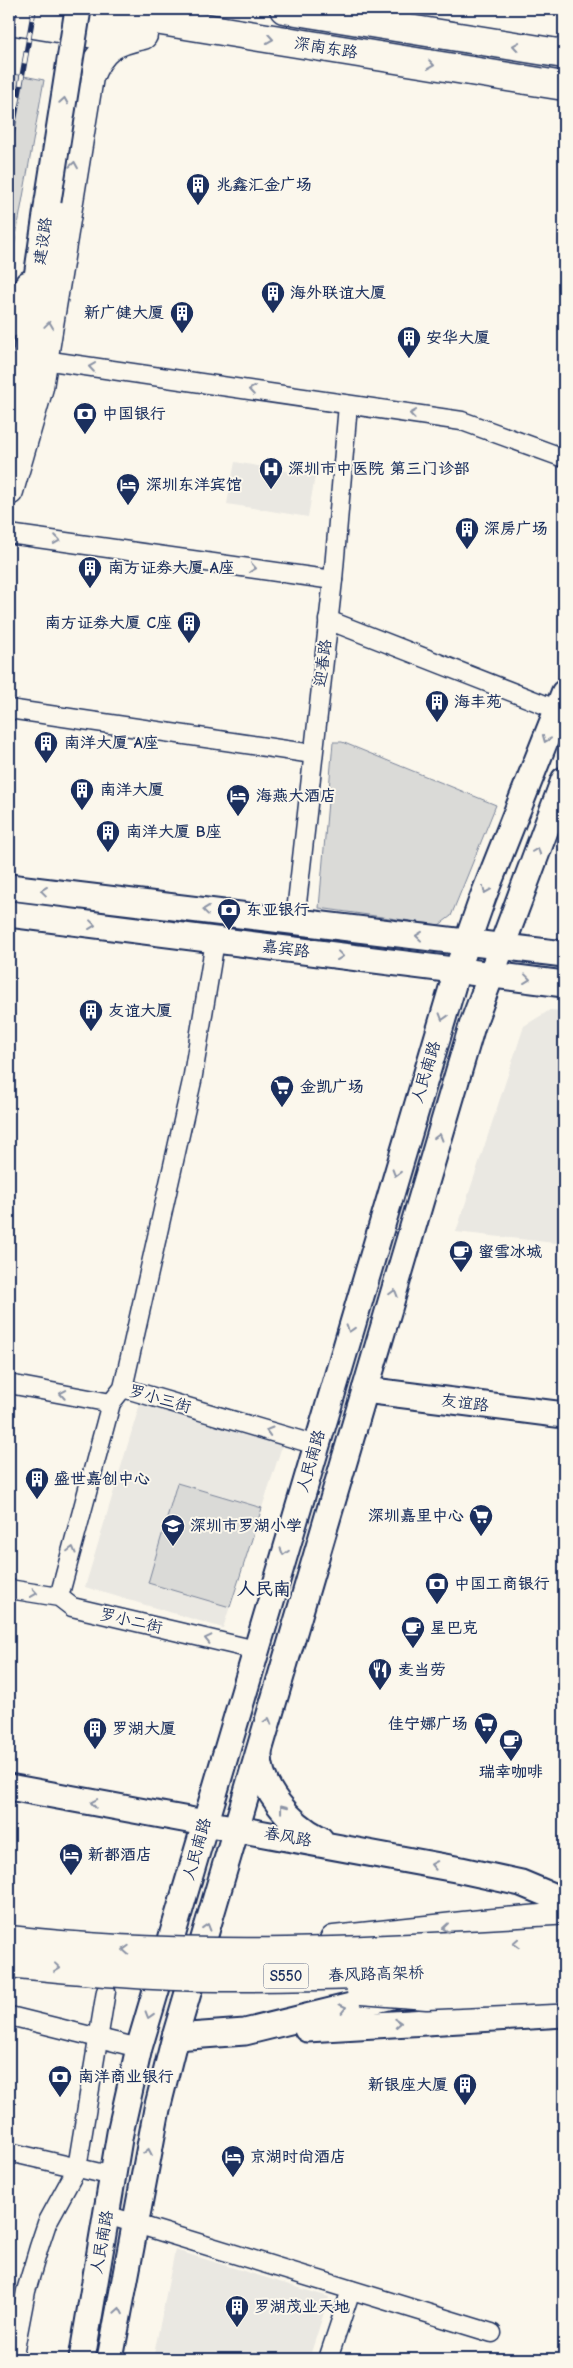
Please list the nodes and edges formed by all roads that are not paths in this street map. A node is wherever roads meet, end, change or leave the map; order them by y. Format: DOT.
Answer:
graph roads {
  1 [pos="78,9"];
  2 [pos="87,9"];
  3 [pos="284,9"];
  4 [pos="9,20"];
  5 [pos="222,31"];
  6 [pos="143,35"];
  7 [pos="564,54"];
  8 [pos="564,86"];
  9 [pos="40,257"];
  10 [pos="9,325"];
  11 [pos="44,360"];
  12 [pos="348,405"];
  13 [pos="564,458"];
  14 [pos="9,473"];
  15 [pos="9,491"];
  16 [pos="9,534"];
  17 [pos="333,580"];
  18 [pos="328,620"];
  19 [pos="561,702"];
  20 [pos="9,709"];
  21 [pos="313,754"];
  22 [pos="564,780"];
  23 [pos="9,886"];
  24 [pos="9,914"];
  25 [pos="295,921"];
  26 [pos="215,940"];
  27 [pos="468,942"];
  28 [pos="500,946"];
  29 [pos="564,954"];
  30 [pos="457,970"];
  31 [pos="489,975"];
  32 [pos="564,984"];
  33 [pos="9,1384"];
  34 [pos="123,1388"];
  35 [pos="365,1390"];
  36 [pos="111,1403"];
  37 [pos="564,1415"];
  38 [pos="316,1445"];
  39 [pos="9,1589"];
  40 [pos="60,1597"];
  41 [pos="256,1650"];
  42 [pos="260,1750"];
  43 [pos="221,1767"];
  44 [pos="9,1788"];
  45 [pos="9,1804"];
  46 [pos="142,1811"];
  47 [pos="237,1828"];
  48 [pos="203,1830"];
  49 [pos="336,1846"];
  50 [pos="461,1870"];
  51 [pos="564,1883"];
  52 [pos="564,1901"];
  53 [pos="564,1917"];
  54 [pos="9,1940"];
  55 [pos="564,1940"];
  56 [pos="238,1952"];
  57 [pos="564,1954"];
  58 [pos="9,1963"];
  59 [pos="564,1965"];
  60 [pos="220,1978"];
  61 [pos="564,1989"];
  62 [pos="106,1991"];
  63 [pos="564,2014"];
  64 [pos="10,2016"];
  65 [pos="245,2032"];
  66 [pos="174,2037"];
  67 [pos="99,2038"];
  68 [pos="139,2048"];
  69 [pos="9,2152"];
  70 [pos="77,2168"];
  71 [pos="113,2176"];
  72 [pos="107,2215"];
  73 [pos="134,2223"];
  74 [pos="351,2290"];
  75 [pos="492,2333"];
  76 [pos="13,2359"];
  77 [pos="82,2359"];
  78 [pos="110,2359"];
  79 [pos="328,2359"];
  9 -- 1 [label="main road, 建设路, one-way, bridge"];
  2 -- 5 [label="main road, 深南东路"];
  7 -- 3 [label="main road, 深南东路, one-way"];
  4 -- 6 [label="main road"];
  5 -- 6 [label="main road"];
  5 -- 8 [label="main road, 深南东路, one-way"];
  11 -- 6 [label="main road, one-way"];
  9 -- 10 [label="main road"];
  9 -- 14 [label="main road, 建设路"];
  12 -- 11 [label="street, one-way"];
  11 -- 15 [label="main road"];
  13 -- 12 [label="street, one-way"];
  12 -- 17 [label="street, 迎春路"];
  16 -- 17 [label="street, one-way"];
  17 -- 18 [label="street, 迎春路"];
  18 -- 19 [label="street"];
  18 -- 21 [label="street, 迎春路"];
  19 -- 27 [label="main road, 人民南路, one-way"];
  20 -- 21 [label="street"];
  21 -- 25 [label="street, 迎春路"];
  28 -- 22 [label="main road, 人民南路, one-way"];
  25 -- 23 [label="main road, 嘉宾路, one-way"];
  24 -- 26 [label="main road, 嘉宾路, one-way"];
  27 -- 25 [label="main road, 嘉宾路, one-way"];
  26 -- 30 [label="main road, 嘉宾路, one-way"];
  26 -- 34 [label="street"];
  27 -- 28 [label="main road, 嘉宾路"];
  27 -- 30 [label="main road, 人民南路"];
  28 -- 29 [label="main road, 嘉宾路"];
  28 -- 31 [label="main road, 人民南路"];
  30 -- 31 [label="main road, 嘉宾路"];
  30 -- 38 [label="main road, 人民南路, one-way"];
  31 -- 32 [label="main road, 嘉宾路, one-way"];
  35 -- 31 [label="main road, 人民南路, one-way"];
  36 -- 33 [label="street, 罗小三街, one-way"];
  34 -- 36 [label="street, 罗小三街"];
  38 -- 34 [label="street, 罗小三街, one-way"];
  35 -- 37 [label="main road, 友谊路"];
  42 -- 35 [label="main road, 人民南路, one-way"];
  40 -- 36 [label="street, one-way"];
  38 -- 41 [label="main road, 人民南路, one-way"];
  39 -- 40 [label="street, 罗小二街, one-way"];
  41 -- 40 [label="street, 罗小二街, one-way"];
  41 -- 43 [label="main road, 人民南路"];
  42 -- 47 [label="main road, 人民南路"];
  49 -- 42 [label="main road, one-way"];
  43 -- 46 [label="main road"];
  43 -- 48 [label="main road, 人民南路"];
  46 -- 44 [label="main road, 春风路, one-way"];
  45 -- 48 [label="main road, 春风路"];
  46 -- 48 [label="main road, 春风路"];
  47 -- 48 [label="main road, 春风路"];
  47 -- 49 [label="main road, 春风路"];
  66 -- 47 [label="main road, 人民南路, one-way"];
  48 -- 68 [label="main road, 人民南路, one-way"];
  50 -- 49 [label="main road, 春风路, one-way"];
  50 -- 51 [label="main road"];
  50 -- 52 [label="main road, 春风路"];
  53 -- 56 [label="main road, one-way, bridge"];
  56 -- 54 [label="main road, 春风路高架桥 / S550, one-way, bridge"];
  55 -- 56 [label="main road, 春风路高架桥 / S550, one-way, bridge"];
  65 -- 57 [label="main road, one-way"];
  58 -- 60 [label="main road, 春风路高架桥 / S550, one-way, bridge"];
  59 -- 60 [label="main road, 春风路高架桥 / S550, bridge"];
  60 -- 61 [label="main road, bridge"];
  62 -- 67 [label="street"];
  65 -- 63 [label="main road, one-way"];
  64 -- 67 [label="street"];
  65 -- 66 [label="main road"];
  73 -- 66 [label="main road, 人民南路, one-way"];
  67 -- 68 [label="street"];
  67 -- 70 [label="street"];
  68 -- 71 [label="main road, 人民南路"];
  69 -- 70 [label="street"];
  70 -- 71 [label="street"];
  70 -- 76 [label="street"];
  71 -- 72 [label="main road, 人民南路"];
  72 -- 73 [label="street"];
  72 -- 77 [label="main road, 人民南路"];
  73 -- 74 [label="street"];
  78 -- 73 [label="main road, 人民南路, one-way"];
  74 -- 75 [label="street"];
  74 -- 79 [label="street"];
}
